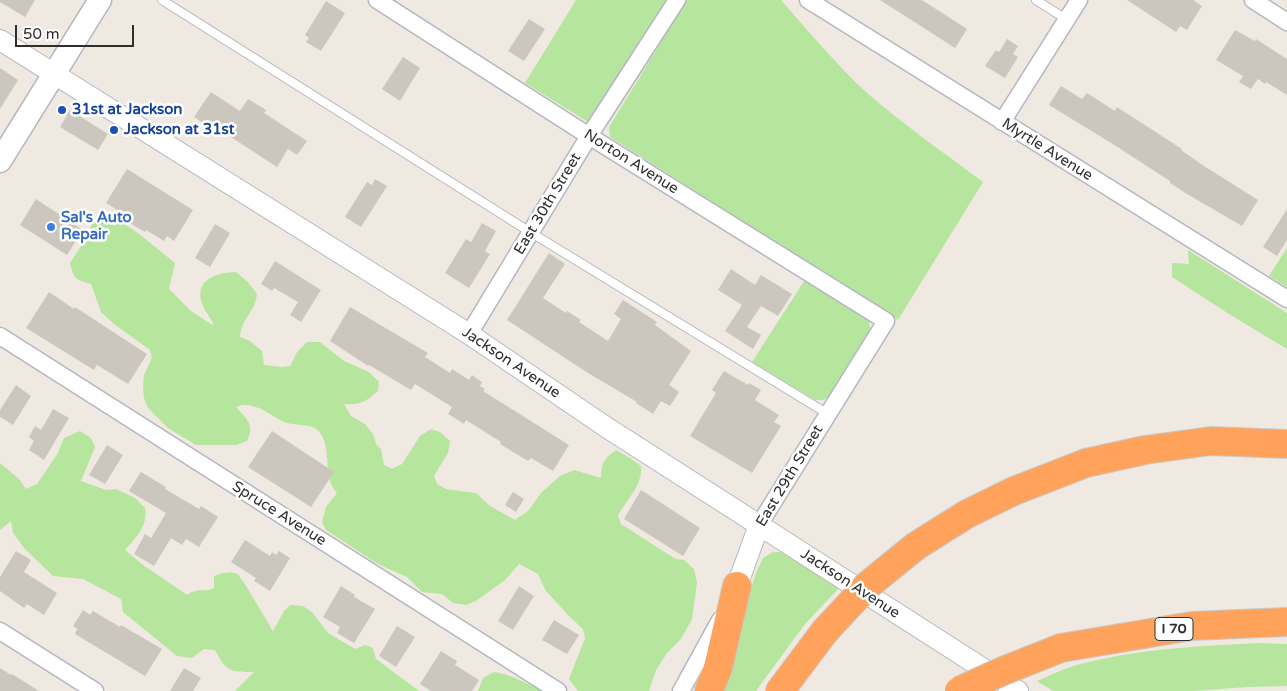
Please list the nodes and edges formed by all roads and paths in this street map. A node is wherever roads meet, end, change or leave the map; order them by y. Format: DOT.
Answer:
graph roads {
  1 [pos="100,0"];
  2 [pos="162,0"];
  3 [pos="377,0"];
  4 [pos="677,0"];
  5 [pos="808,0"];
  6 [pos="1036,0"];
  7 [pos="1079,0"];
  8 [pos="1253,0"];
  9 [pos="1066,19"];
  10 [pos="1287,22"];
  11 [pos="0,40"];
  12 [pos="54,74"];
  13 [pos="1002,122"];
  14 [pos="589,136"];
  15 [pos="0,161"];
  16 [pos="530,232"];
  17 [pos="1287,299"];
  18 [pos="886,320"];
  19 [pos="469,334"];
  20 [pos="0,336"];
  21 [pos="828,414"];
  22 [pos="1287,444"];
  23 [pos="759,525"];
  24 [pos="737,586"];
  25 [pos="1287,622"];
  26 [pos="0,631"];
  27 [pos="95,691"];
  28 [pos="558,691"];
  29 [pos="682,691"];
  30 [pos="710,691"];
  31 [pos="780,691"];
  32 [pos="959,691"];
  33 [pos="1018,691"];
  1 -- 12 [label="main road"];
  2 -- 16 [label="lane"];
  3 -- 14 [label="street, Norton Avenue"];
  4 -- 14 [label="street, East 30th Street"];
  5 -- 13 [label="street, Myrtle Avenue"];
  6 -- 9 [label="lane"];
  7 -- 9 [label="street"];
  8 -- 10 [label="street"];
  9 -- 13 [label="street"];
  11 -- 12 [label="street, Jackson Avenue"];
  12 -- 15 [label="main road"];
  12 -- 19 [label="street, Jackson Avenue"];
  13 -- 17 [label="street, Myrtle Avenue"];
  14 -- 16 [label="street, East 30th Street"];
  14 -- 18 [label="street, Norton Avenue"];
  16 -- 19 [label="street, East 30th Street"];
  16 -- 21 [label="lane"];
  18 -- 21 [label="street, East 29th Street"];
  19 -- 23 [label="street, Jackson Avenue"];
  20 -- 28 [label="street, Spruce Avenue"];
  21 -- 23 [label="street, East 29th Street"];
  22 -- 31 [label="highway, bridge"];
  23 -- 24 [label="street, East 29th Street"];
  23 -- 33 [label="street, Jackson Avenue"];
  24 -- 29 [label="street, East 29th Street"];
  24 -- 30 [label="highway"];
  25 -- 32 [label="highway, I 70, bridge"];
  26 -- 27 [label="street"];
}
